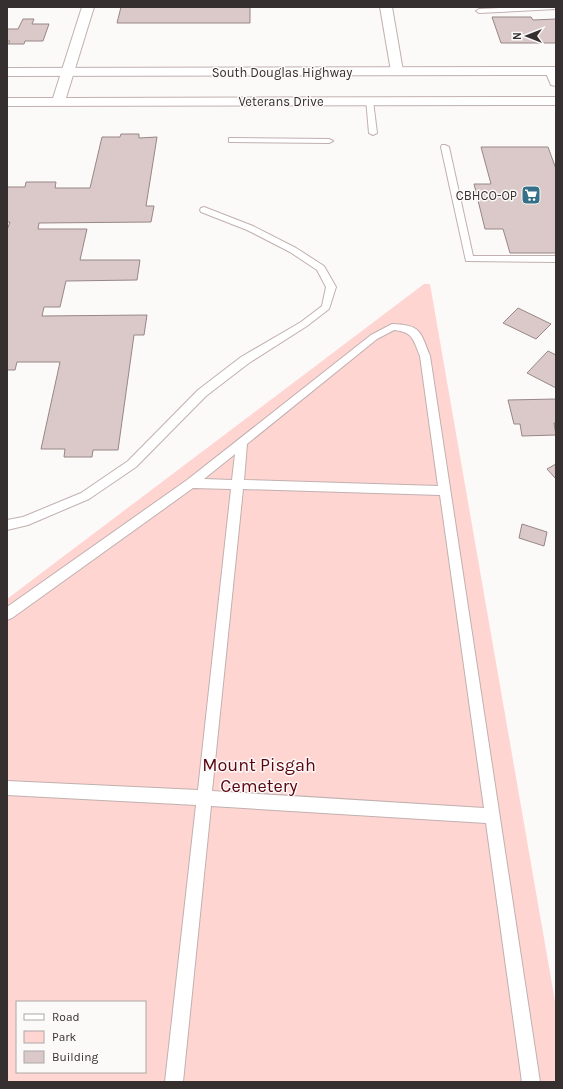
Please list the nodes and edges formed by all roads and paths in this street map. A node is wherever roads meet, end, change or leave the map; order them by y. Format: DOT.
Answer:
graph roads {
  1 [pos="88,7"];
  2 [pos="386,7"];
  3 [pos="556,7"];
  4 [pos="479,11"];
  5 [pos="397,71"];
  6 [pos="7,72"];
  7 [pos="68,72"];
  8 [pos="554,75"];
  9 [pos="369,101"];
  10 [pos="556,101"];
  11 [pos="7,102"];
  12 [pos="58,102"];
  13 [pos="373,133"];
  14 [pos="232,140"];
  15 [pos="329,141"];
  16 [pos="445,147"];
  17 [pos="204,210"];
  18 [pos="556,259"];
  19 [pos="242,442"];
  20 [pos="191,483"];
  21 [pos="238,484"];
  22 [pos="444,492"];
  23 [pos="7,525"];
  24 [pos="7,614"];
  25 [pos="7,788"];
  26 [pos="204,798"];
  27 [pos="493,816"];
  28 [pos="174,1082"];
  29 [pos="531,1082"];
  1 -- 7 [label="street"];
  2 -- 5 [label="street"];
  3 -- 4 [label="lane"];
  5 -- 7 [label="street, South Douglas Highway"];
  5 -- 8 [label="street, South Douglas Highway"];
  6 -- 7 [label="street, South Douglas Highway"];
  7 -- 12 [label="street"];
  9 -- 10 [label="street, Veterans Drive"];
  9 -- 12 [label="street, Veterans Drive"];
  9 -- 13 [label="lane"];
  11 -- 12 [label="street, Veterans Drive"];
  14 -- 15 [label="lane"];
  16 -- 18 [label="lane"];
  17 -- 23 [label="lane"];
  19 -- 20 [label="lane"];
  19 -- 21 [label="lane"];
  19 -- 22 [label="lane"];
  20 -- 21 [label="lane"];
  20 -- 24 [label="lane"];
  21 -- 22 [label="lane"];
  21 -- 26 [label="lane"];
  22 -- 27 [label="lane"];
  25 -- 26 [label="lane"];
  26 -- 27 [label="lane"];
  26 -- 28 [label="lane"];
  27 -- 29 [label="lane"];
}
